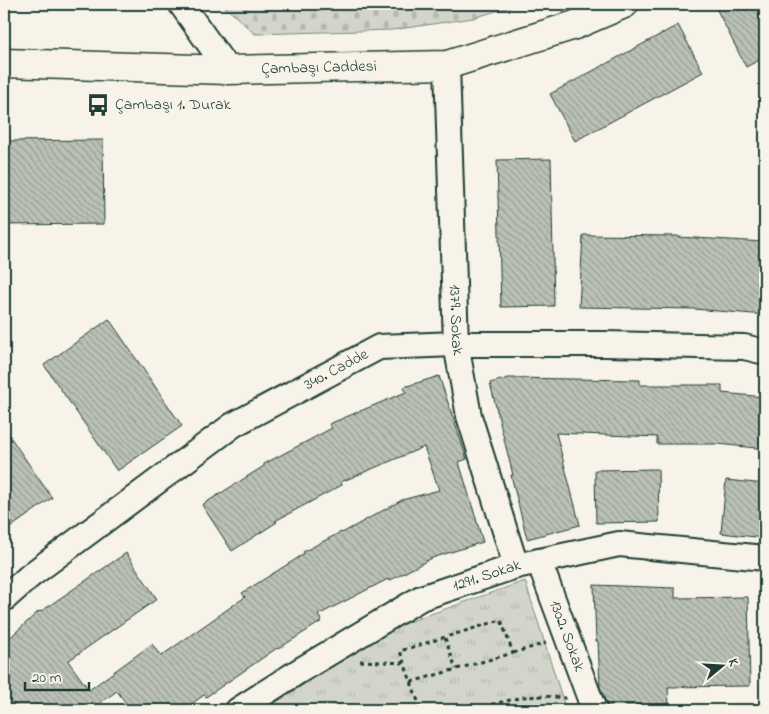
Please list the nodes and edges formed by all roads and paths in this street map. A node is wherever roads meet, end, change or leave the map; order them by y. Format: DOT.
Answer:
graph roads {
  1 [pos="181,4"];
  2 [pos="624,4"];
  3 [pos="4,63"];
  4 [pos="447,65"];
  5 [pos="228,70"];
  6 [pos="456,344"];
  7 [pos="765,352"];
  8 [pos="765,558"];
  9 [pos="539,561"];
  10 [pos="516,566"];
  11 [pos="4,599"];
  12 [pos="567,636"];
  13 [pos="445,638"];
  14 [pos="513,652"];
  15 [pos="456,669"];
  16 [pos="411,682"];
  17 [pos="592,706"];
  18 [pos="238,710"];
  19 [pos="421,710"];
  20 [pos="468,710"];
  1 -- 5 [label="street"];
  2 -- 4 [label="main road, Çambaşı Caddesi"];
  3 -- 5 [label="main road, Çambaşı Caddesi"];
  4 -- 5 [label="main road, Çambaşı Caddesi"];
  4 -- 6 [label="street, 1379. Sokak"];
  6 -- 7 [label="street, 340. Cadde"];
  6 -- 10 [label="street, 1379. Sokak"];
  6 -- 11 [label="street, 340. Cadde"];
  8 -- 9 [label="street, 1291. Sokak"];
  9 -- 10 [label="street, 1291. Sokak"];
  9 -- 12 [label="street, 1302. Sokak"];
  10 -- 18 [label="street, 1291. Sokak"];
  12 -- 14 [label="path"];
  12 -- 17 [label="street, 1302. Sokak"];
  13 -- 14 [label="path"];
  13 -- 15 [label="path"];
  13 -- 16 [label="path"];
  14 -- 15 [label="path"];
  15 -- 16 [label="path"];
  16 -- 19 [label="path"];
  17 -- 20 [label="path"];
}
